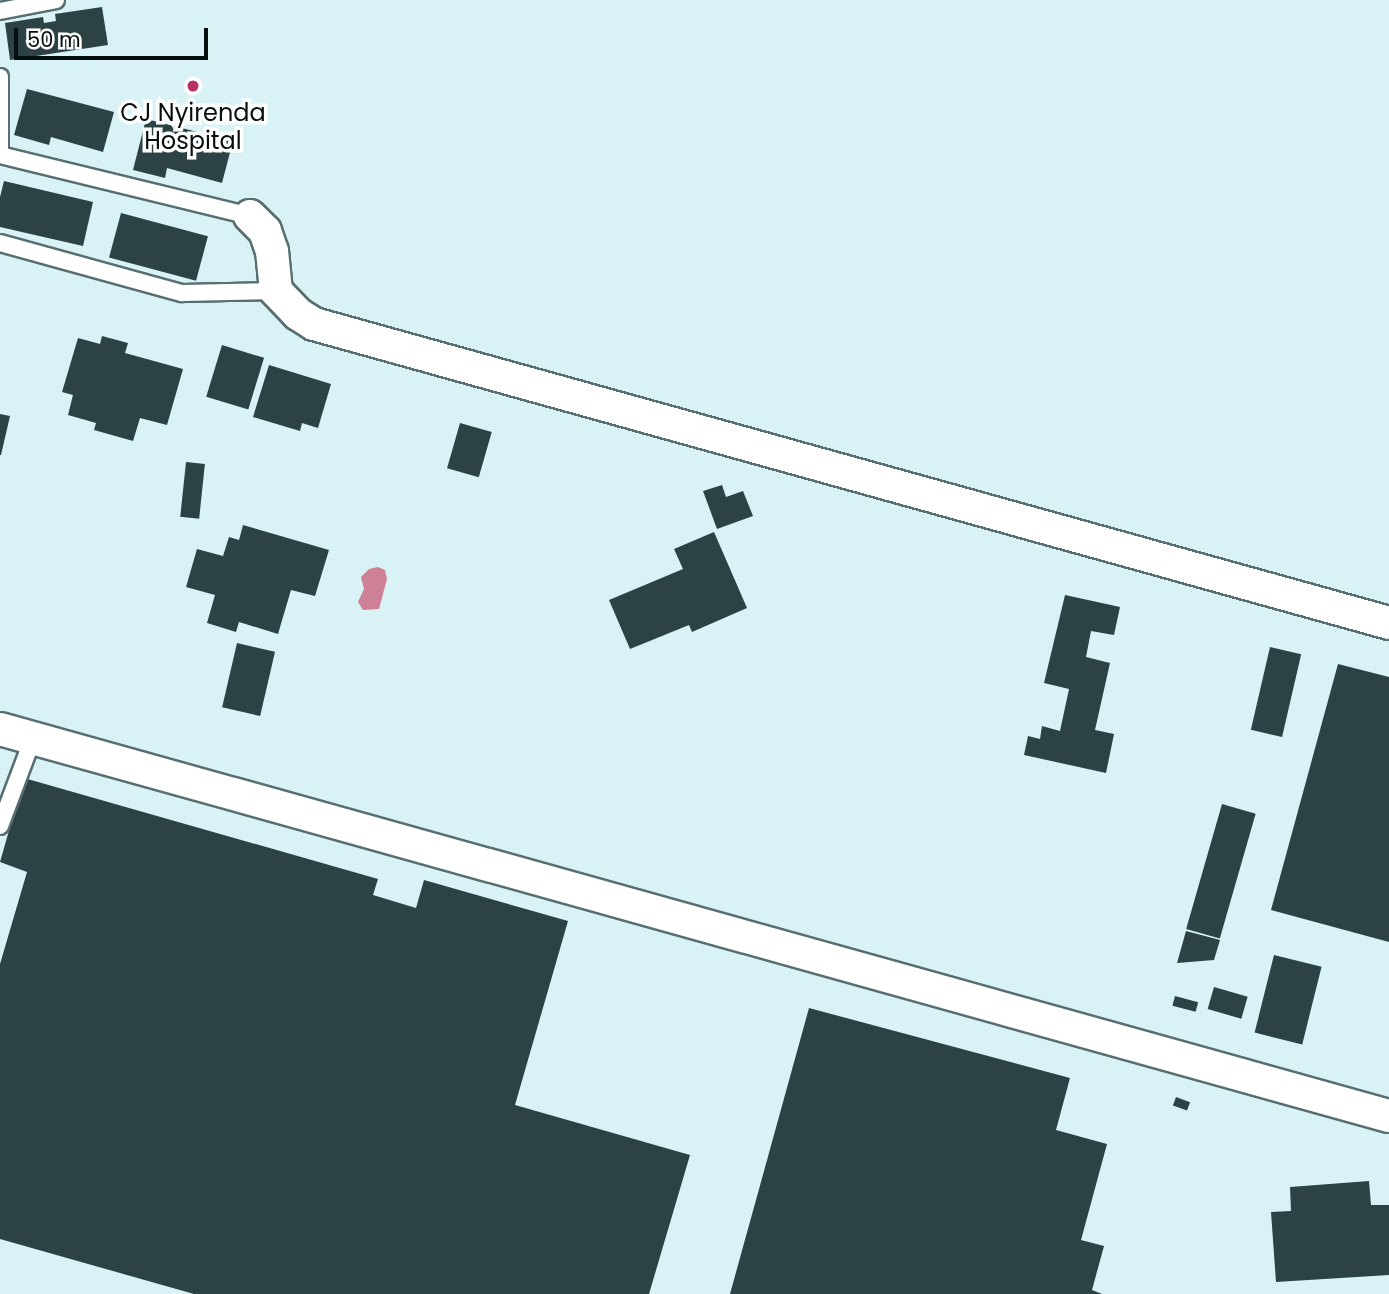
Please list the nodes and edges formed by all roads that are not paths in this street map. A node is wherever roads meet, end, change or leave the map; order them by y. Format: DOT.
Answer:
graph roads {
  1 [pos="56,0"];
  2 [pos="0,11"];
  3 [pos="0,77"];
  4 [pos="0,155"];
  5 [pos="250,216"];
  6 [pos="0,243"];
  7 [pos="275,290"];
  8 [pos="1389,623"];
  9 [pos="0,729"];
  10 [pos="33,738"];
  11 [pos="0,826"];
  12 [pos="1389,1116"];
  1 -- 2 [label="lane"];
  3 -- 4 [label="lane"];
  4 -- 5 [label="lane"];
  5 -- 7 [label="street"];
  6 -- 7 [label="lane"];
  7 -- 8 [label="street"];
  9 -- 10 [label="street"];
  10 -- 11 [label="lane"];
  10 -- 12 [label="street"];
}
